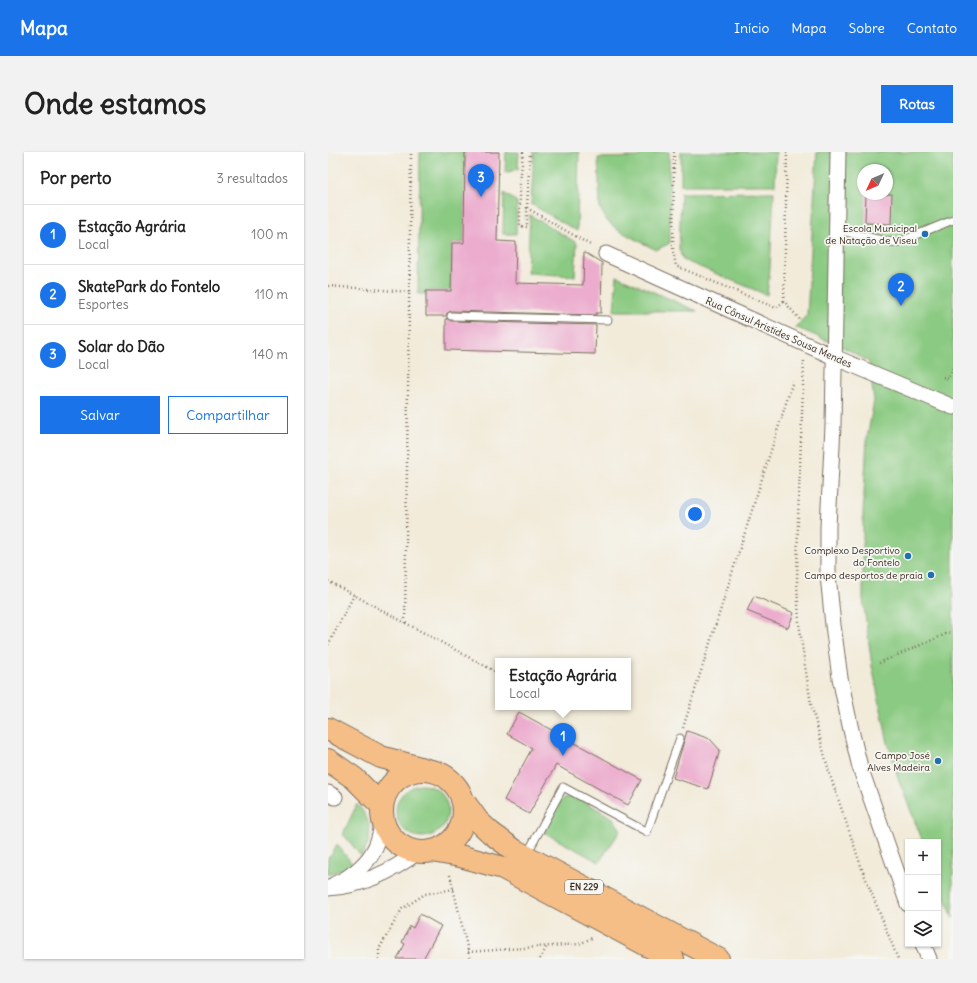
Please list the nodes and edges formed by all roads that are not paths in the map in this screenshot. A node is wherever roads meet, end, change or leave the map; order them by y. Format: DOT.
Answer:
graph roads {
  1 [pos="838,152"];
  2 [pos="953,220"];
  3 [pos="836,230"];
  4 [pos="606,254"];
  5 [pos="452,316"];
  6 [pos="608,320"];
  7 [pos="834,357"];
  8 [pos="953,406"];
  9 [pos="328,729"];
  10 [pos="680,738"];
  11 [pos="328,760"];
  12 [pos="425,769"];
  13 [pos="462,799"];
  14 [pos="383,813"];
  15 [pos="425,851"];
  16 [pos="526,856"];
  17 [pos="328,888"];
  18 [pos="905,895"];
  19 [pos="924,947"];
  20 [pos="673,959"];
  21 [pos="718,959"];
  22 [pos="929,959"];
  1 -- 3 [label="street"];
  2 -- 3 [label="lane"];
  3 -- 7 [label="street"];
  4 -- 7 [label="street, Rua Cônsul Aristides Sousa Mendes"];
  5 -- 6 [label="lane"];
  7 -- 8 [label="street, Rua Cônsul Aristides Sousa Mendes"];
  7 -- 18 [label="street"];
  9 -- 12 [label="main road, EN 229"];
  10 -- 16 [label="lane"];
  11 -- 14 [label="main road, EN 229"];
  12 -- 13 [label="main road, EN 229"];
  12 -- 14 [label="main road"];
  13 -- 15 [label="main road, EN 229"];
  13 -- 16 [label="main road, EN 229"];
  14 -- 15 [label="main road, EN 229"];
  14 -- 17 [label="street"];
  15 -- 17 [label="street"];
  15 -- 20 [label="main road, EN 229"];
  16 -- 21 [label="main road, EN 229"];
  19 -- 22 [label="street"];
}
